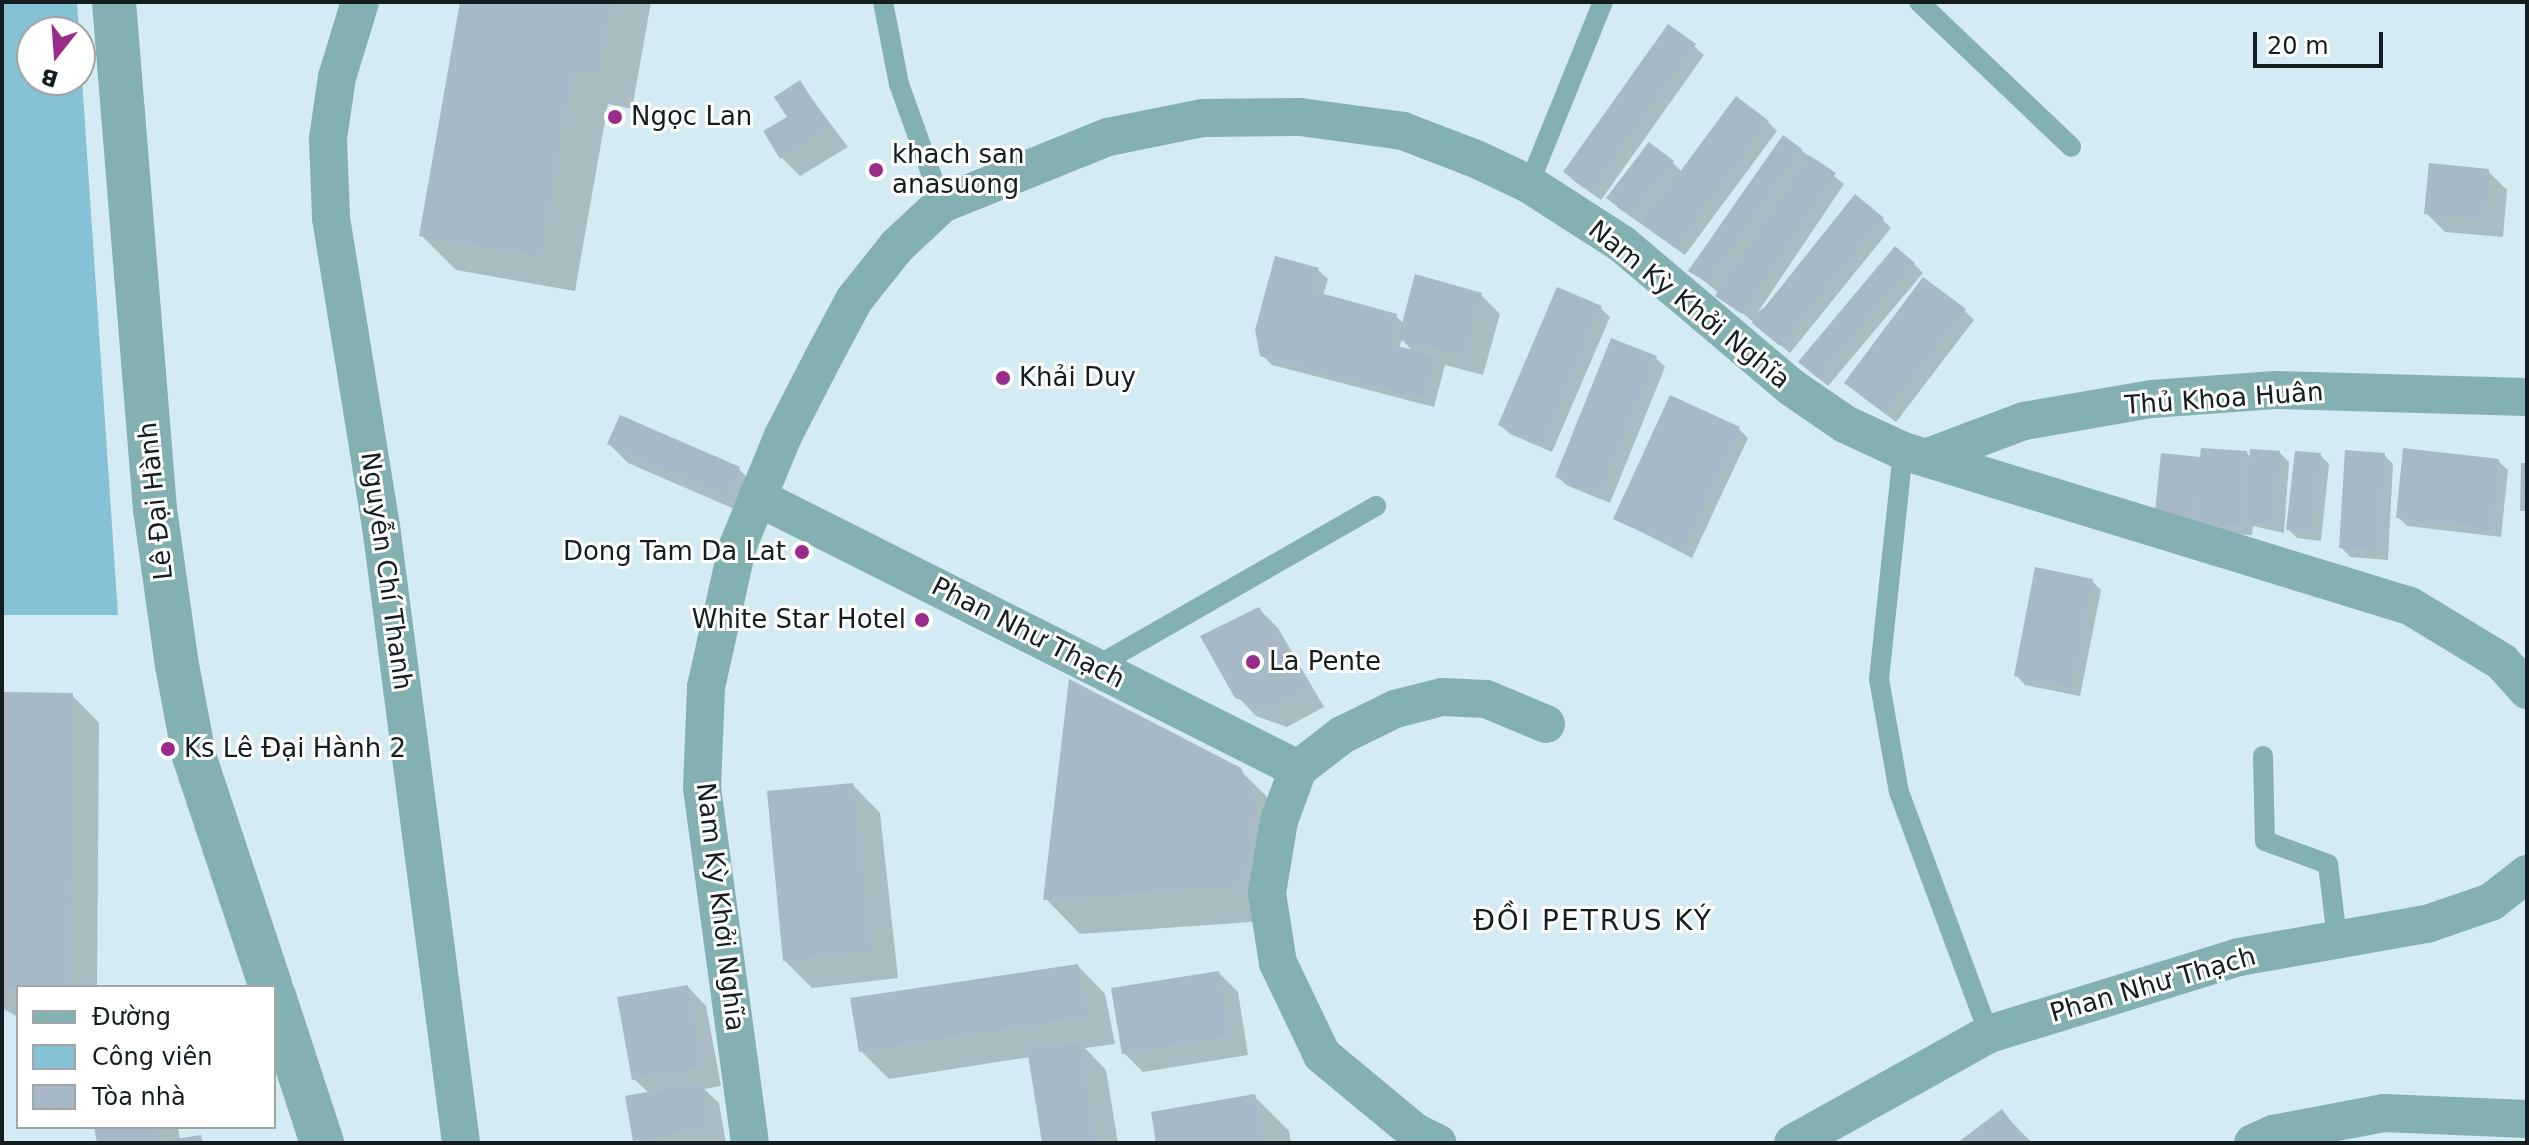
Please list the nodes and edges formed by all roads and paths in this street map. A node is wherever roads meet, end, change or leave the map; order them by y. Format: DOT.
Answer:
graph roads {
  1 [pos="114,2"];
  2 [pos="360,2"];
  3 [pos="883,2"];
  4 [pos="1603,2"];
  5 [pos="1919,2"];
  6 [pos="2071,147"];
  7 [pos="1529,184"];
  8 [pos="942,204"];
  9 [pos="2527,397"];
  10 [pos="1916,454"];
  11 [pos="757,497"];
  12 [pos="1376,506"];
  13 [pos="1095,667"];
  14 [pos="2527,690"];
  15 [pos="1546,724"];
  16 [pos="2263,756"];
  17 [pos="1298,769"];
  18 [pos="2527,874"];
  19 [pos="2337,938"];
  20 [pos="270,985"];
  21 [pos="276,1002"];
  22 [pos="1989,1034"];
  23 [pos="2527,1119"];
  24 [pos="322,1143"];
  25 [pos="461,1143"];
  26 [pos="750,1143"];
  27 [pos="1438,1143"];
  28 [pos="1793,1143"];
  29 [pos="2253,1143"];
  1 -- 20 [label="street, Lê Đại Hành"];
  2 -- 25 [label="street, Nguyễn Chí Thanh"];
  3 -- 8 [label="lane"];
  4 -- 7 [label="lane"];
  5 -- 6 [label="lane"];
  7 -- 8 [label="street, Nam Kỳ Khởi Nghĩa"];
  7 -- 10 [label="street, Nam Kỳ Khởi Nghĩa"];
  8 -- 11 [label="street, Nam Kỳ Khởi Nghĩa"];
  9 -- 10 [label="street, Thủ Khoa Huân"];
  10 -- 14 [label="street"];
  10 -- 22 [label="lane"];
  11 -- 13 [label="street, Phan Như Thạch"];
  11 -- 26 [label="street, Nam Kỳ Khởi Nghĩa"];
  12 -- 13 [label="lane"];
  13 -- 17 [label="street, Phan Như Thạch"];
  15 -- 17 [label="street"];
  16 -- 19 [label="lane"];
  17 -- 27 [label="street"];
  18 -- 19 [label="street, Phan Như Thạch"];
  19 -- 22 [label="street, Phan Như Thạch"];
  21 -- 24 [label="street"];
  22 -- 28 [label="street, Phan Như Thạch"];
  23 -- 29 [label="street"];
}
